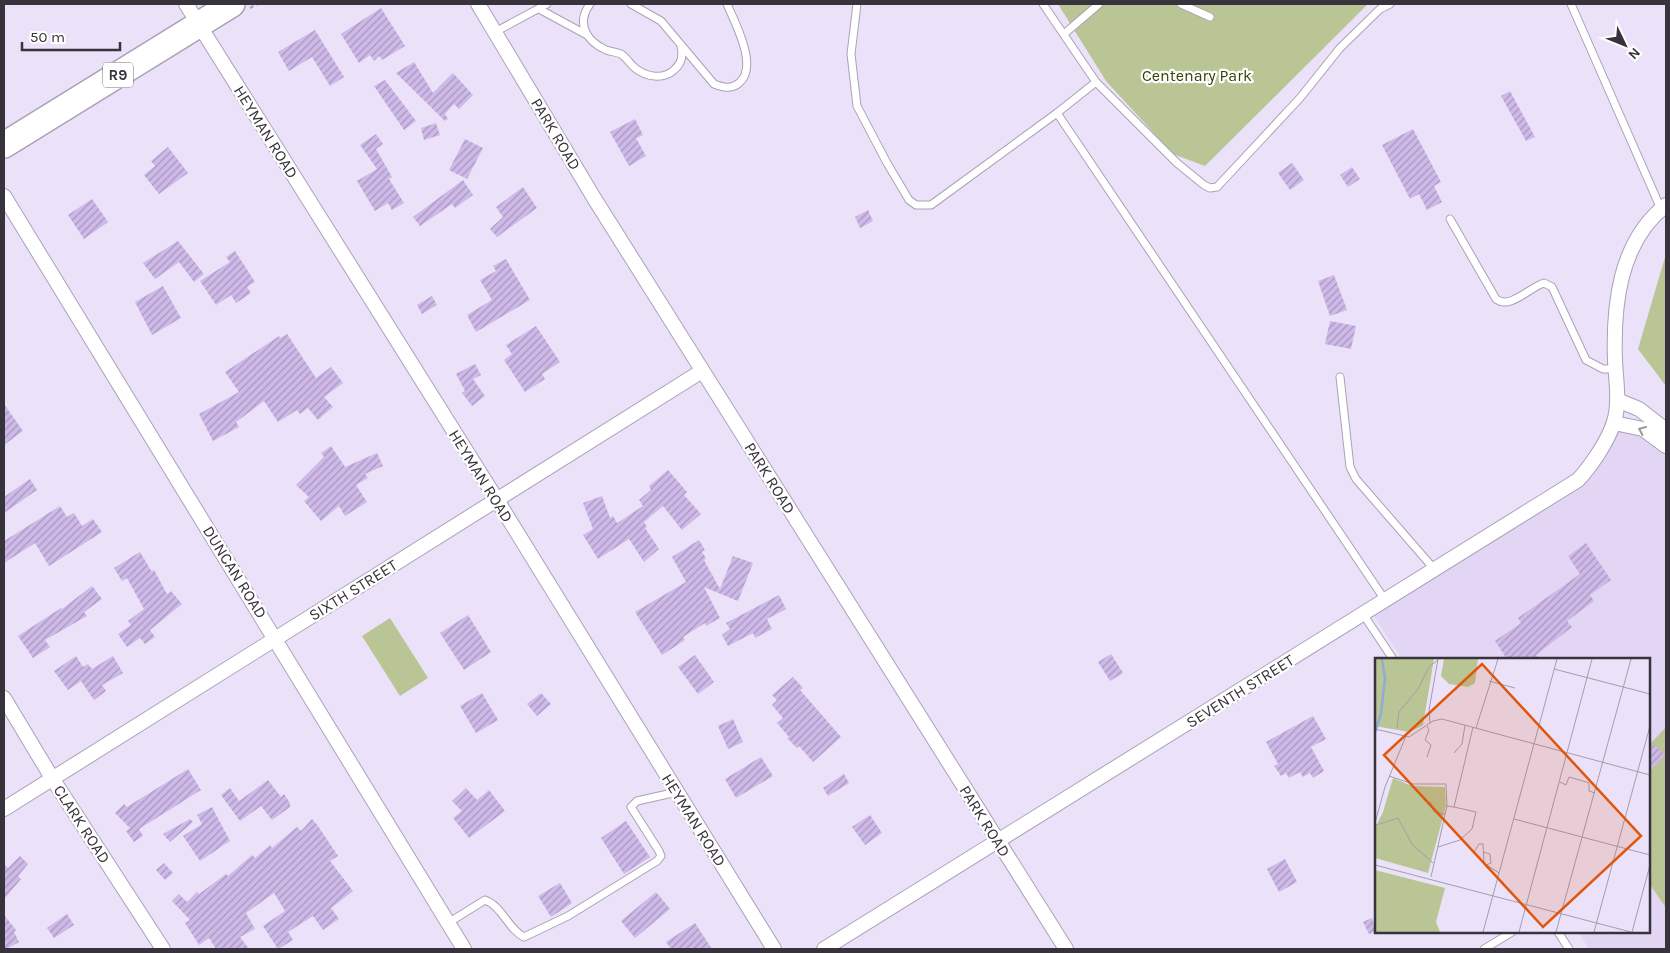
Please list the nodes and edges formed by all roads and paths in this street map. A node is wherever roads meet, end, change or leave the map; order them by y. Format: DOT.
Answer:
graph roads {
  1 [pos="186,4"];
  2 [pos="232,4"];
  3 [pos="478,4"];
  4 [pos="548,4"];
  5 [pos="590,4"];
  6 [pos="632,4"];
  7 [pos="727,4"];
  8 [pos="857,4"];
  9 [pos="1043,4"];
  10 [pos="1099,4"];
  11 [pos="1181,4"];
  12 [pos="1390,4"];
  13 [pos="1571,4"];
  14 [pos="539,8"];
  15 [pos="1210,17"];
  16 [pos="199,25"];
  17 [pos="495,32"];
  18 [pos="1064,34"];
  19 [pos="587,35"];
  20 [pos="681,46"];
  21 [pos="1096,82"];
  22 [pos="1057,113"];
  23 [pos="4,145"];
  24 [pos="4,196"];
  25 [pos="1663,207"];
  26 [pos="1450,219"];
  27 [pos="1616,369"];
  28 [pos="702,371"];
  29 [pos="1340,377"];
  30 [pos="1617,400"];
  31 [pos="1614,423"];
  32 [pos="1666,430"];
  33 [pos="1666,446"];
  34 [pos="497,500"];
  35 [pos="1435,570"];
  36 [pos="1385,600"];
  37 [pos="1364,614"];
  38 [pos="275,638"];
  39 [pos="1392,658"];
  40 [pos="4,698"];
  41 [pos="52,778"];
  42 [pos="677,792"];
  43 [pos="4,809"];
  44 [pos="999,843"];
  45 [pos="448,923"];
  46 [pos="1510,933"];
  47 [pos="1559,933"];
  48 [pos="163,949"];
  49 [pos="464,949"];
  50 [pos="774,949"];
  51 [pos="824,949"];
  52 [pos="1066,949"];
  53 [pos="1484,949"];
  54 [pos="1569,949"];
  1 -- 16 [label="street, HEYMAN ROAD"];
  2 -- 16 [label="highway, R9"];
  3 -- 17 [label="street, PARK ROAD"];
  4 -- 14 [label="lane"];
  5 -- 19 [label="lane"];
  6 -- 20 [label="lane"];
  7 -- 20 [label="lane"];
  8 -- 22 [label="lane"];
  9 -- 18 [label="lane"];
  10 -- 18 [label="lane"];
  11 -- 15 [label="lane"];
  12 -- 21 [label="lane"];
  13 -- 25 [label="lane"];
  14 -- 17 [label="lane"];
  14 -- 19 [label="lane"];
  16 -- 23 [label="highway, R9"];
  16 -- 34 [label="street, HEYMAN ROAD"];
  17 -- 28 [label="street, PARK ROAD"];
  18 -- 21 [label="lane"];
  19 -- 20 [label="lane"];
  21 -- 22 [label="lane"];
  22 -- 36 [label="lane"];
  24 -- 38 [label="street, DUNCAN ROAD"];
  25 -- 27 [label="street, SEVENTH STREET"];
  26 -- 27 [label="lane"];
  27 -- 30 [label="street, SEVENTH STREET"];
  28 -- 34 [label="street, SIXTH STREET"];
  28 -- 44 [label="street, PARK ROAD"];
  29 -- 35 [label="lane"];
  30 -- 31 [label="street, SEVENTH STREET"];
  30 -- 32 [label="street"];
  33 -- 31 [label="street, one-way"];
  31 -- 35 [label="street, SEVENTH STREET"];
  34 -- 38 [label="street, SIXTH STREET"];
  34 -- 42 [label="street, HEYMAN ROAD"];
  35 -- 36 [label="street, SEVENTH STREET"];
  36 -- 37 [label="street, SEVENTH STREET"];
  37 -- 39 [label="lane"];
  37 -- 44 [label="street, SEVENTH STREET"];
  38 -- 41 [label="street, SIXTH STREET"];
  38 -- 45 [label="street, DUNCAN ROAD"];
  40 -- 41 [label="street, CLARK ROAD"];
  41 -- 43 [label="street, SIXTH STREET"];
  41 -- 48 [label="street, CLARK ROAD"];
  42 -- 45 [label="lane"];
  42 -- 50 [label="street, HEYMAN ROAD"];
  44 -- 51 [label="street, SEVENTH STREET"];
  44 -- 52 [label="street, PARK ROAD"];
  45 -- 49 [label="street, DUNCAN ROAD"];
  46 -- 53 [label="lane"];
  47 -- 54 [label="lane"];
}
